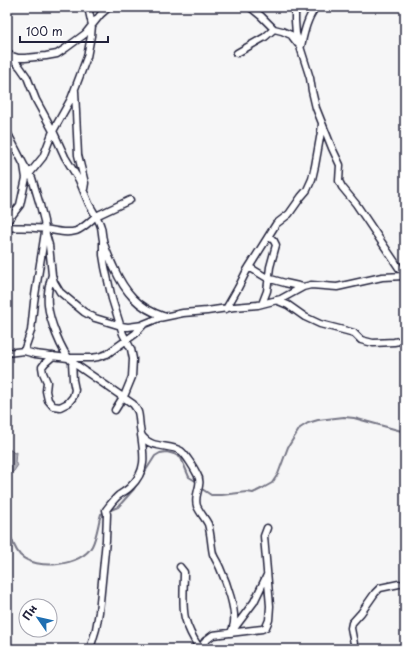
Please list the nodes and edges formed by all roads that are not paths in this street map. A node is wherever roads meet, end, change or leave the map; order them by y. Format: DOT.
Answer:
graph roads {
  1 [pos="88,7"];
  2 [pos="109,7"];
  3 [pos="250,7"];
  4 [pos="295,7"];
  5 [pos="316,7"];
  6 [pos="92,25"];
  7 [pos="274,29"];
  8 [pos="301,47"];
  9 [pos="237,53"];
  10 [pos="9,54"];
  11 [pos="75,88"];
  12 [pos="322,122"];
  13 [pos="53,131"];
  14 [pos="7,132"];
  15 [pos="28,176"];
  16 [pos="83,190"];
  17 [pos="130,200"];
  18 [pos="96,216"];
  19 [pos="7,221"];
  20 [pos="7,227"];
  21 [pos="45,230"];
  22 [pos="269,236"];
  23 [pos="103,239"];
  24 [pos="249,268"];
  25 [pos="52,275"];
  26 [pos="405,275"];
  27 [pos="268,278"];
  28 [pos="303,287"];
  29 [pos="276,300"];
  30 [pos="262,304"];
  31 [pos="226,309"];
  32 [pos="165,316"];
  33 [pos="144,324"];
  34 [pos="121,326"];
  35 [pos="405,340"];
  36 [pos="126,341"];
  37 [pos="24,351"];
  38 [pos="7,353"];
  39 [pos="53,356"];
  40 [pos="70,360"];
  41 [pos="123,396"];
  42 [pos="115,410"];
  43 [pos="141,435"];
  44 [pos="267,528"];
  45 [pos="180,567"];
  46 [pos="268,572"];
  47 [pos="399,584"];
  48 [pos="231,632"];
  49 [pos="90,649"];
  50 [pos="201,649"];
  51 [pos="355,649"];
  1 -- 6 [label="street"];
  2 -- 6 [label="street"];
  3 -- 7 [label="street"];
  4 -- 8 [label="street"];
  5 -- 8 [label="street"];
  6 -- 10 [label="street"];
  6 -- 11 [label="street"];
  7 -- 8 [label="street"];
  7 -- 9 [label="street"];
  8 -- 12 [label="street"];
  10 -- 13 [label="street"];
  11 -- 13 [label="street"];
  11 -- 16 [label="street"];
  12 -- 22 [label="street"];
  12 -- 26 [label="street"];
  13 -- 15 [label="street"];
  13 -- 16 [label="street"];
  14 -- 15 [label="street"];
  15 -- 19 [label="street"];
  15 -- 21 [label="street"];
  16 -- 18 [label="street"];
  17 -- 18 [label="street"];
  18 -- 21 [label="street"];
  18 -- 23 [label="street"];
  20 -- 21 [label="street"];
  21 -- 25 [label="street"];
  21 -- 37 [label="street"];
  22 -- 24 [label="street"];
  22 -- 27 [label="street"];
  23 -- 32 [label="street"];
  23 -- 34 [label="street"];
  24 -- 27 [label="street"];
  24 -- 31 [label="street"];
  25 -- 34 [label="street"];
  25 -- 40 [label="street"];
  26 -- 28 [label="street"];
  27 -- 28 [label="street"];
  27 -- 30 [label="street"];
  28 -- 29 [label="street"];
  29 -- 30 [label="street"];
  29 -- 35 [label="street"];
  30 -- 31 [label="street"];
  31 -- 32 [label="street"];
  32 -- 33 [label="street"];
  33 -- 34 [label="street"];
  33 -- 36 [label="street"];
  34 -- 36 [label="street"];
  36 -- 40 [label="street"];
  36 -- 41 [label="street"];
  37 -- 38 [label="street"];
  37 -- 39 [label="street"];
  39 -- 40 [label="street"];
  39 -- 40 [label="street"];
  40 -- 41 [label="street"];
  41 -- 42 [label="street"];
  41 -- 43 [label="street"];
  43 -- 48 [label="street"];
  43 -- 49 [label="street"];
  44 -- 46 [label="street"];
  45 -- 50 [label="street"];
  46 -- 48 [label="street"];
  46 -- 48 [label="street"];
  47 -- 51 [label="street"];
  48 -- 50 [label="street"];
}
